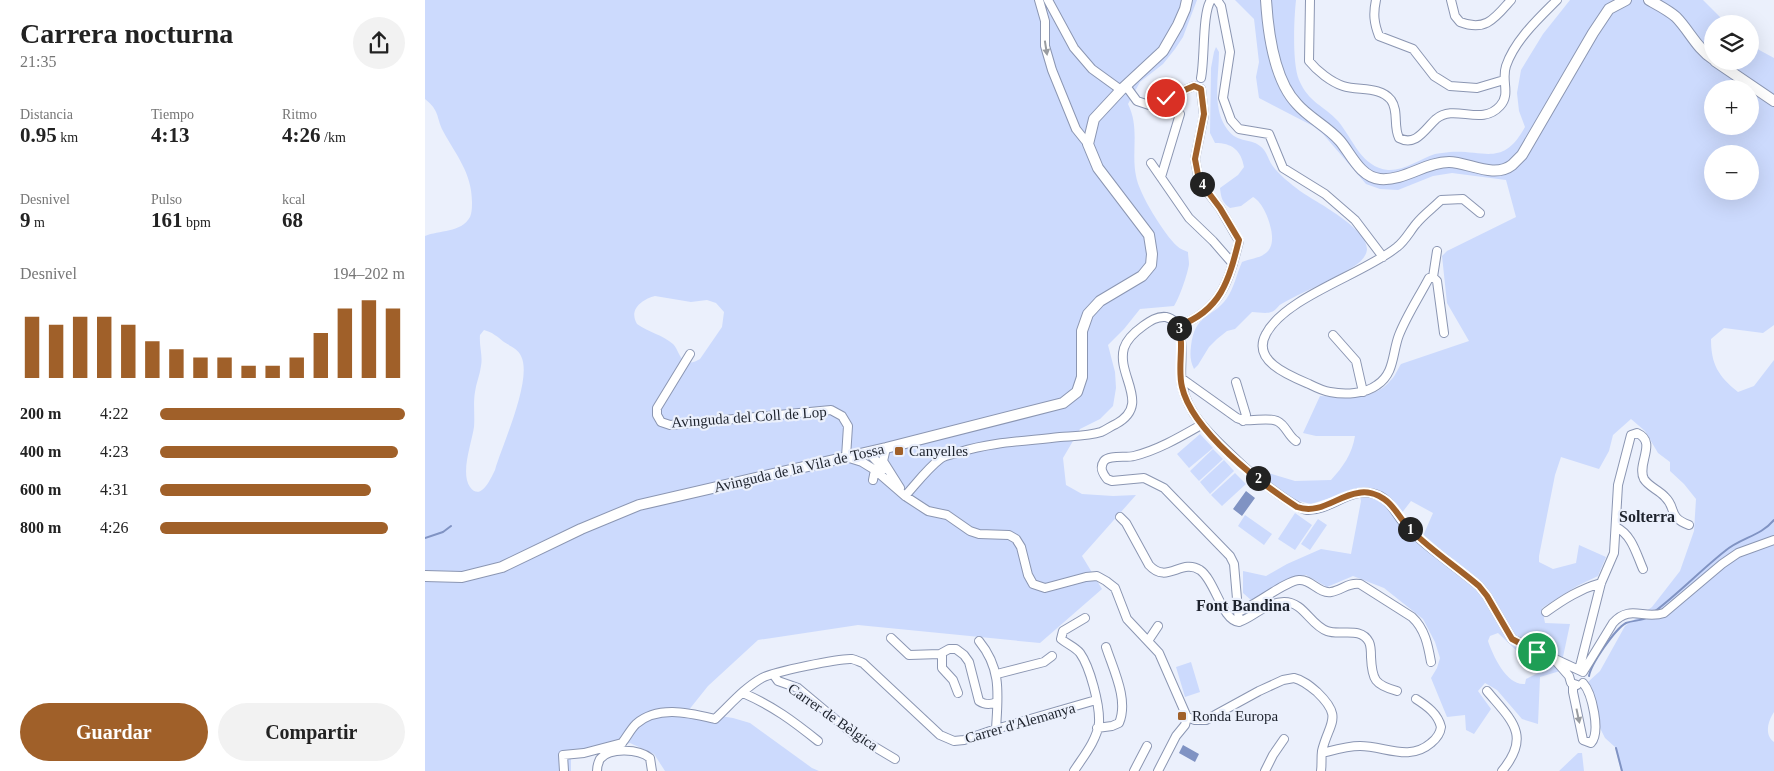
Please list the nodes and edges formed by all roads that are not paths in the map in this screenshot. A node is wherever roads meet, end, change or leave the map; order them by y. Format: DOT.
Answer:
graph roads {
  1 [pos="1039,0"];
  2 [pos="1048,0"];
  3 [pos="1187,0"];
  4 [pos="1211,0"];
  5 [pos="1217,0"];
  6 [pos="1266,0"];
  7 [pos="1310,0"];
  8 [pos="1375,0"];
  9 [pos="1451,0"];
  10 [pos="1511,0"];
  11 [pos="1557,0"];
  12 [pos="1626,0"];
  13 [pos="1649,0"];
  14 [pos="1704,50"];
  15 [pos="1729,70"];
  16 [pos="1504,80"];
  17 [pos="1197,87"];
  18 [pos="1124,88"];
  19 [pos="1774,101"];
  20 [pos="1180,114"];
  21 [pos="1088,144"];
  22 [pos="1151,163"];
  23 [pos="1161,177"];
  24 [pos="1480,214"];
  25 [pos="1437,251"];
  26 [pos="1383,257"];
  27 [pos="1233,264"];
  28 [pos="1433,277"];
  29 [pos="1178,326"];
  30 [pos="1444,333"];
  31 [pos="1333,335"];
  32 [pos="690,354"];
  33 [pos="1181,378"];
  34 [pos="1236,382"];
  35 [pos="1363,392"];
  36 [pos="1243,421"];
  37 [pos="1201,425"];
  38 [pos="1297,441"];
  39 [pos="886,448"];
  40 [pos="868,452"];
  41 [pos="846,457"];
  42 [pos="875,470"];
  43 [pos="873,480"];
  44 [pos="894,480"];
  45 [pos="905,496"];
  46 [pos="1120,517"];
  47 [pos="1689,525"];
  48 [pos="1616,527"];
  49 [pos="1774,540"];
  50 [pos="1643,569"];
  51 [pos="425,576"];
  52 [pos="1601,583"];
  53 [pos="1238,612"];
  54 [pos="1546,612"];
  55 [pos="1085,618"];
  56 [pos="1239,622"];
  57 [pos="1158,626"];
  58 [pos="891,638"];
  59 [pos="979,641"];
  60 [pos="1148,641"];
  61 [pos="1106,647"];
  62 [pos="942,654"];
  63 [pos="1052,656"];
  64 [pos="1551,657"];
  65 [pos="1431,662"];
  66 [pos="1580,670"];
  67 [pos="773,674"];
  68 [pos="997,674"];
  69 [pos="1569,676"];
  70 [pos="1583,683"];
  71 [pos="1573,685"];
  72 [pos="1397,691"];
  73 [pos="1487,691"];
  74 [pos="743,693"];
  75 [pos="958,693"];
  76 [pos="1416,699"];
  77 [pos="1096,700"];
  78 [pos="997,702"];
  79 [pos="1187,717"];
  80 [pos="1097,728"];
  81 [pos="996,729"];
  82 [pos="1284,740"];
  83 [pos="818,741"];
  84 [pos="1147,746"];
  85 [pos="623,747"];
  86 [pos="1322,753"];
  87 [pos="895,759"];
  88 [pos="564,771"];
  89 [pos="597,771"];
  90 [pos="652,771"];
  91 [pos="1074,771"];
  92 [pos="1135,771"];
  93 [pos="1158,771"];
  94 [pos="1265,771"];
  95 [pos="1321,771"];
  96 [pos="1502,771"];
  1 -- 21 [label="street, one-way"];
  2 -- 18 [label="street"];
  3 -- 18 [label="main road"];
  4 -- 17 [label="street"];
  5 -- 26 [label="street"];
  6 -- 12 [label="main road"];
  7 -- 16 [label="street"];
  8 -- 16 [label="street"];
  9 -- 10 [label="street"];
  11 -- 16 [label="street"];
  13 -- 14 [label="main road"];
  15 -- 19 [label="main road"];
  17 -- 18 [label="street"];
  17 -- 27 [label="street"];
  18 -- 21 [label="main road"];
  20 -- 23 [label="street"];
  21 -- 39 [label="main road, Avinguda de la Vila de Tossa"];
  22 -- 23 [label="street"];
  23 -- 27 [label="street"];
  24 -- 26 [label="street"];
  25 -- 28 [label="street"];
  26 -- 35 [label="street"];
  27 -- 29 [label="street"];
  28 -- 30 [label="street"];
  28 -- 35 [label="street"];
  29 -- 33 [label="street"];
  29 -- 45 [label="street"];
  31 -- 35 [label="street"];
  32 -- 41 [label="street, Avinguda del Coll de Lop"];
  33 -- 36 [label="street"];
  33 -- 37 [label="street"];
  34 -- 36 [label="street"];
  36 -- 38 [label="street"];
  37 -- 53 [label="street"];
  37 -- 64 [label="street"];
  39 -- 40 [label="main road, Avinguda de la Vila de Tossa"];
  39 -- 44 [label="street"];
  40 -- 41 [label="main road, Avinguda de la Vila de Tossa"];
  40 -- 44 [label="street"];
  41 -- 42 [label="street"];
  41 -- 51 [label="main road, Avinguda de la Vila de Tossa"];
  42 -- 43 [label="street"];
  42 -- 45 [label="street"];
  44 -- 45 [label="street"];
  45 -- 60 [label="street"];
  46 -- 56 [label="street"];
  47 -- 48 [label="street"];
  48 -- 50 [label="street"];
  48 -- 52 [label="street"];
  49 -- 66 [label="street"];
  52 -- 54 [label="street"];
  52 -- 66 [label="street"];
  53 -- 56 [label="street"];
  53 -- 65 [label="street"];
  55 -- 77 [label="street"];
  56 -- 72 [label="street"];
  57 -- 60 [label="street"];
  58 -- 62 [label="street"];
  59 -- 68 [label="street"];
  60 -- 79 [label="street"];
  61 -- 80 [label="street"];
  62 -- 75 [label="street"];
  62 -- 78 [label="street"];
  63 -- 68 [label="street"];
  64 -- 66 [label="street"];
  64 -- 69 [label="street"];
  66 -- 69 [label="street"];
  66 -- 70 [label="street"];
  67 -- 74 [label="street, Carrer d'Alemanya"];
  67 -- 81 [label="street, Carrer d'Alemanya"];
  67 -- 87 [label="street, Carrer de Bèlgica"];
  68 -- 78 [label="street"];
  69 -- 71 [label="street"];
  70 -- 71 [label="street"];
  71 -- 70 [label="street, one-way"];
  73 -- 96 [label="street"];
  74 -- 83 [label="street"];
  74 -- 85 [label="street, Carrer d'Alemanya"];
  76 -- 86 [label="street"];
  77 -- 80 [label="street"];
  77 -- 81 [label="street, Carrer d'Alemanya"];
  78 -- 81 [label="street"];
  79 -- 86 [label="street"];
  79 -- 93 [label="street"];
  80 -- 91 [label="street"];
  82 -- 94 [label="street"];
  84 -- 92 [label="street"];
  85 -- 88 [label="street"];
  85 -- 89 [label="street"];
  85 -- 90 [label="street"];
  86 -- 95 [label="street"];
}
